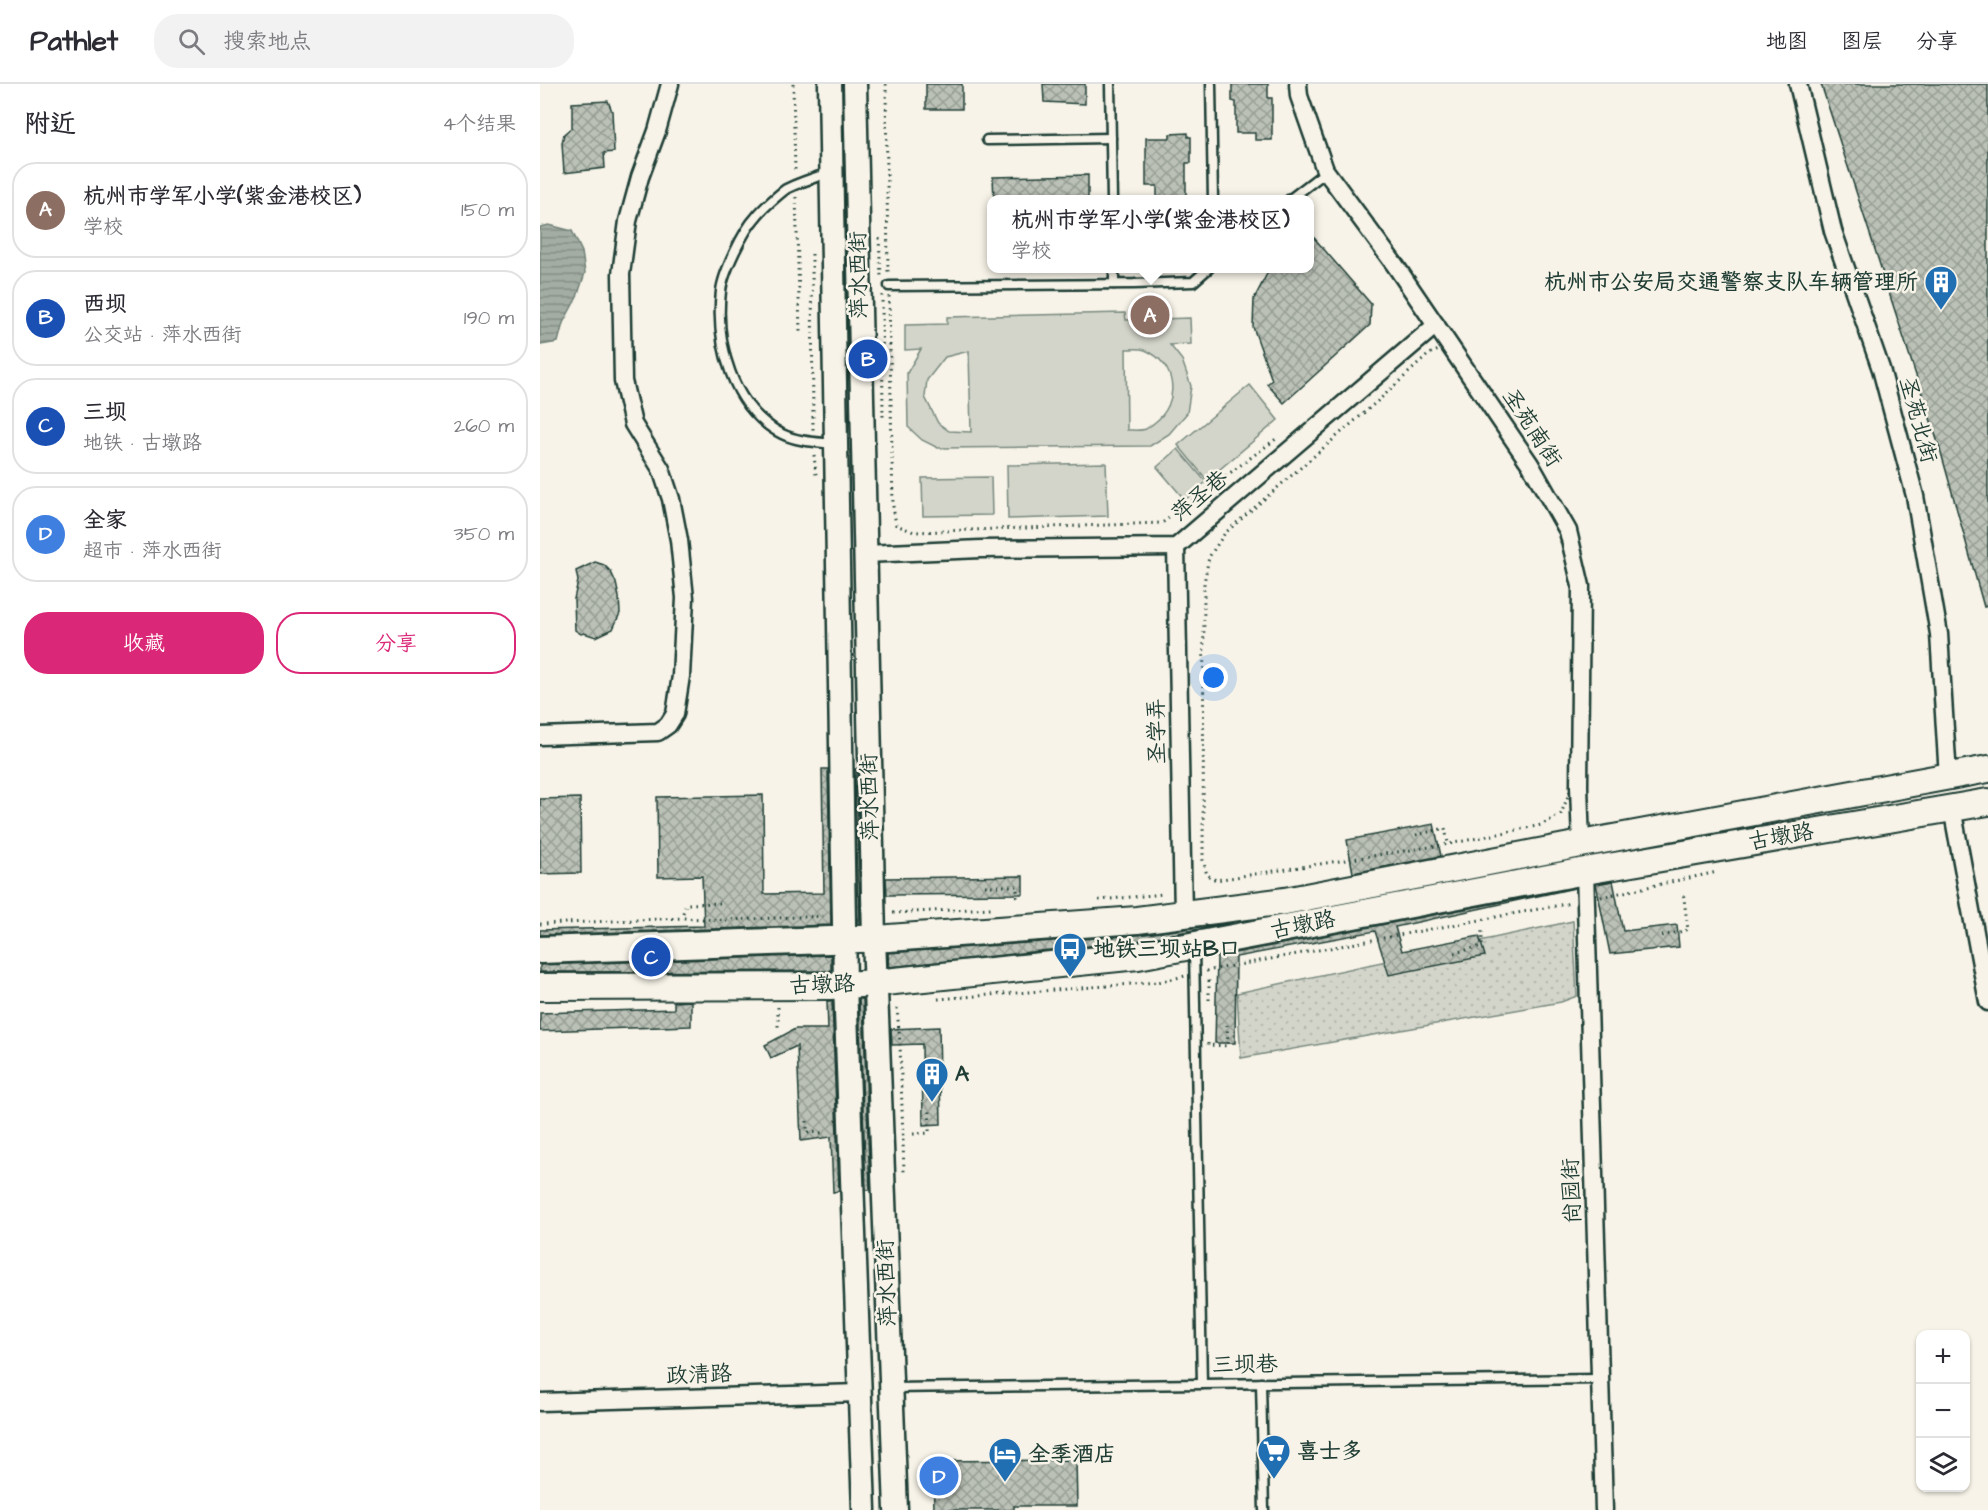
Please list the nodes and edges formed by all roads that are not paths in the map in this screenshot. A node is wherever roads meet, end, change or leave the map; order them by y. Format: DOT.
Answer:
graph roads {
  1 [pos="670,84"];
  2 [pos="830,84"];
  3 [pos="855,84"];
  4 [pos="1110,84"];
  5 [pos="1211,84"];
  6 [pos="1298,84"];
  7 [pos="1798,84"];
  8 [pos="1111,138"];
  9 [pos="987,140"];
  10 [pos="832,172"];
  11 [pos="1319,177"];
  12 [pos="1112,195"];
  13 [pos="1213,195"];
  14 [pos="1296,195"];
  15 [pos="1114,273"];
  16 [pos="1203,273"];
  17 [pos="1114,284"];
  18 [pos="889,286"];
  19 [pos="1436,325"];
  20 [pos="836,444"];
  21 [pos="1176,546"];
  22 [pos="865,554"];
  23 [pos="540,736"];
  24 [pos="1988,769"];
  25 [pos="1948,777"];
  26 [pos="1988,802"];
  27 [pos="1952,808"];
  28 [pos="1581,844"];
  29 [pos="1585,871"];
  30 [pos="1183,903"];
  31 [pos="873,926"];
  32 [pos="845,927"];
  33 [pos="1194,945"];
  34 [pos="540,950"];
  35 [pos="875,983"];
  36 [pos="845,984"];
  37 [pos="540,987"];
  38 [pos="1988,1002"];
  39 [pos="1600,1379"];
  40 [pos="1261,1383"];
  41 [pos="1202,1384"];
  42 [pos="891,1388"];
  43 [pos="860,1393"];
  44 [pos="540,1402"];
  45 [pos="864,1510"];
  46 [pos="896,1510"];
  47 [pos="1264,1510"];
  48 [pos="1604,1510"];
  1 -- 23 [label="street"];
  2 -- 10 [label="main road, 萍水西街"];
  3 -- 22 [label="main road, 萍水西街"];
  4 -- 8 [label="lane"];
  5 -- 13 [label="lane"];
  6 -- 19 [label="street, 圣苑南街"];
  7 -- 25 [label="street, 圣苑北街"];
  8 -- 9 [label="lane"];
  8 -- 12 [label="lane"];
  10 -- 20 [label="main road, 萍水西街"];
  10 -- 20 [label="lane"];
  11 -- 14 [label="lane"];
  15 -- 17 [label="lane"];
  16 -- 17 [label="lane"];
  17 -- 18 [label="lane"];
  19 -- 21 [label="street, 萍圣巷"];
  19 -- 28 [label="street, 圣苑南街"];
  20 -- 32 [label="main road, 萍水西街"];
  21 -- 22 [label="street, 萍圣巷"];
  21 -- 30 [label="street, 圣学弄"];
  22 -- 31 [label="main road, 萍水西街"];
  24 -- 25 [label="main road, 古墩路"];
  25 -- 28 [label="main road, 古墩路"];
  26 -- 27 [label="main road, 古墩路"];
  27 -- 29 [label="main road, 古墩路"];
  27 -- 38 [label="street"];
  28 -- 30 [label="main road, 古墩路"];
  29 -- 33 [label="main road, 古墩路"];
  29 -- 39 [label="street, 尚园街"];
  30 -- 31 [label="main road, 古墩路"];
  31 -- 32 [label="main road, 古墩路"];
  31 -- 35 [label="main road, 萍水西街"];
  32 -- 34 [label="main road, 古墩路"];
  32 -- 36 [label="main road, 萍水西街"];
  33 -- 35 [label="main road, 古墩路"];
  33 -- 41 [label="lane"];
  35 -- 36 [label="main road, 古墩路"];
  35 -- 42 [label="main road, 萍水西街"];
  36 -- 37 [label="main road, 古墩路"];
  36 -- 43 [label="main road, 萍水西街"];
  39 -- 40 [label="lane, 三坝巷"];
  39 -- 48 [label="street, 尚园街"];
  40 -- 41 [label="lane, 三坝巷"];
  40 -- 47 [label="lane"];
  41 -- 42 [label="lane, 三坝巷"];
  42 -- 46 [label="main road, 萍水西街"];
  43 -- 44 [label="street, 政清路"];
  43 -- 45 [label="main road, 萍水西街"];
}
